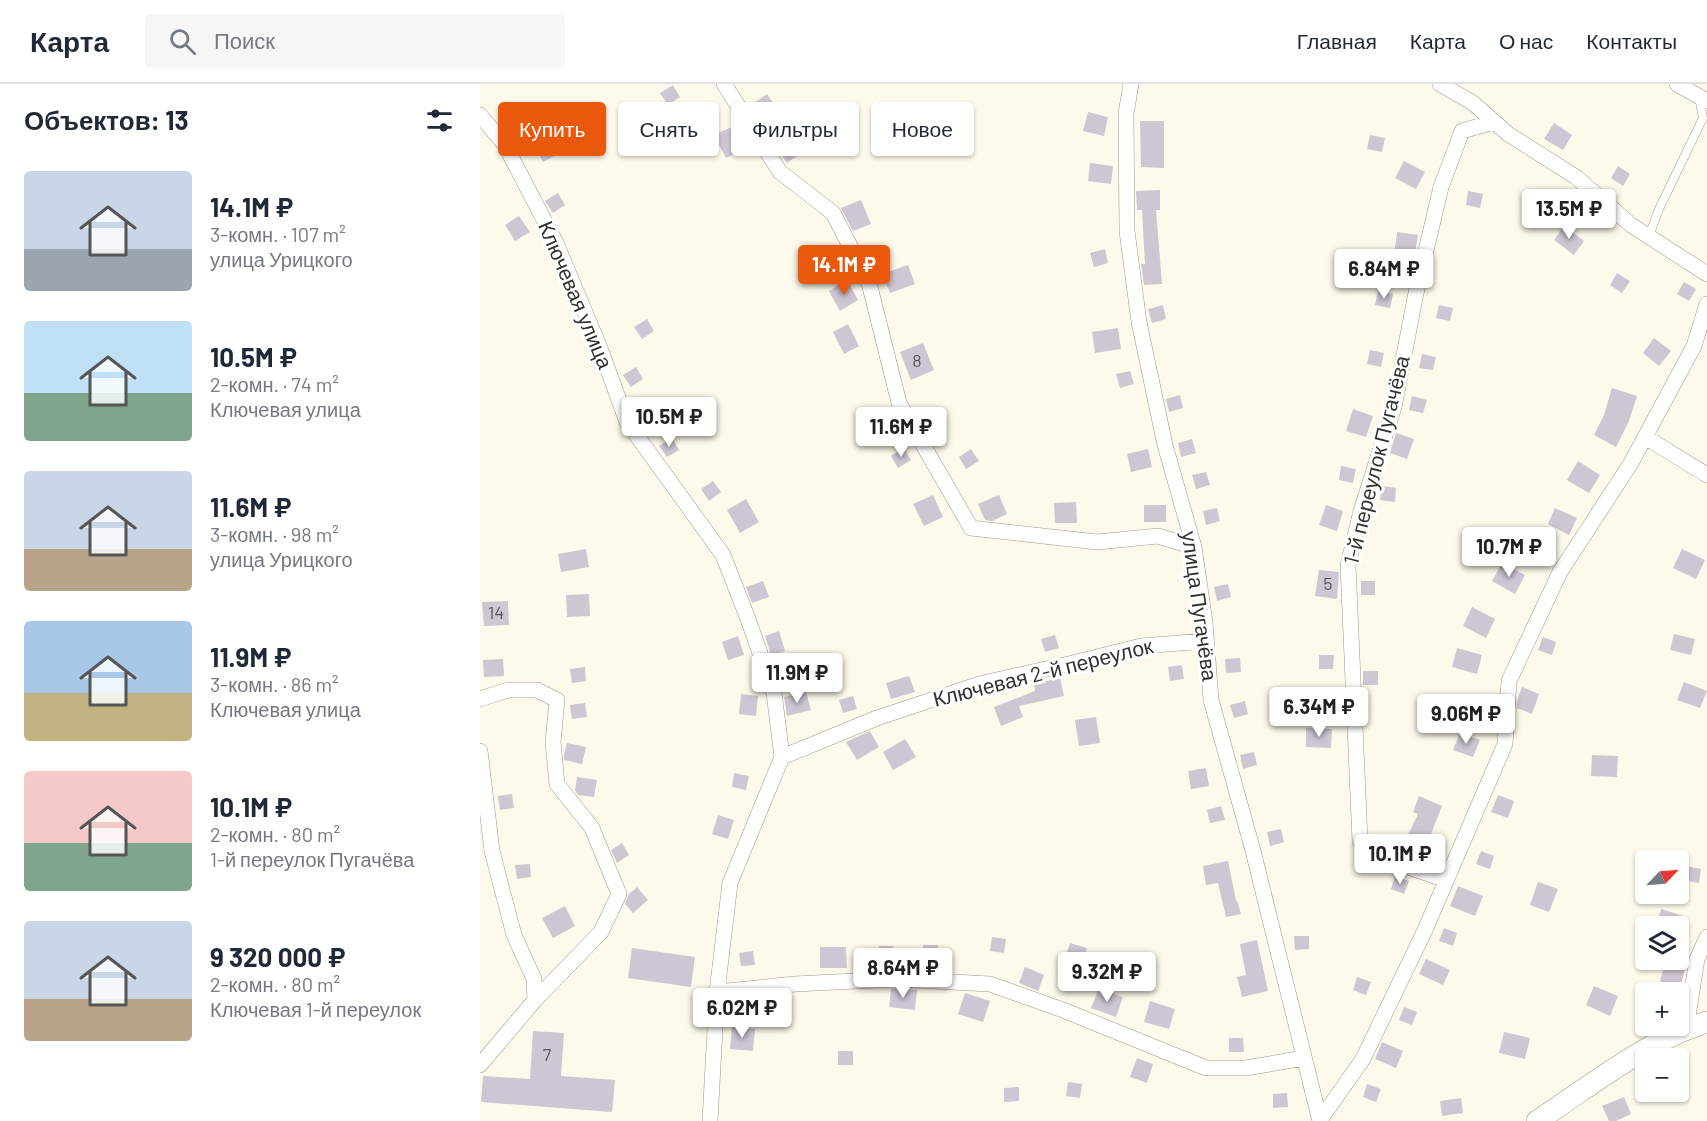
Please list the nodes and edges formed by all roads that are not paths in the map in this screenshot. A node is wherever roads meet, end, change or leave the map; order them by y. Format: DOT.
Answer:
graph roads {
  1 [pos="724,84"];
  2 [pos="1131,84"];
  3 [pos="1440,84"];
  4 [pos="1677,84"];
  5 [pos="1703,99"];
  6 [pos="480,115"];
  7 [pos="1494,122"];
  8 [pos="1649,236"];
  9 [pos="1707,274"];
  10 [pos="1707,304"];
  11 [pos="1645,436"];
  12 [pos="1707,475"];
  13 [pos="1194,547"];
  14 [pos="1206,641"];
  15 [pos="480,699"];
  16 [pos="480,751"];
  17 [pos="782,757"];
  18 [pos="1446,880"];
  19 [pos="1707,937"];
  20 [pos="717,992"];
  21 [pos="535,1000"];
  22 [pos="1689,1010"];
  23 [pos="1707,1022"];
  24 [pos="1689,1028"];
  25 [pos="1671,1036"];
  26 [pos="1304,1058"];
  27 [pos="480,1065"];
  28 [pos="710,1121"];
  29 [pos="1320,1121"];
  30 [pos="1538,1121"];
  1 -- 13 [label="street"];
  2 -- 13 [label="street, улица Пугачёва"];
  3 -- 7 [label="street"];
  4 -- 5 [label="street"];
  5 -- 8 [label="lane"];
  6 -- 17 [label="street, Ключевая улица"];
  7 -- 8 [label="street"];
  7 -- 18 [label="street, 1-й переулок Пугачёва"];
  8 -- 9 [label="street"];
  10 -- 11 [label="street"];
  11 -- 12 [label="street"];
  11 -- 18 [label="street"];
  13 -- 14 [label="street, улица Пугачёва"];
  14 -- 17 [label="street, Ключевая 2-й переулок"];
  14 -- 26 [label="street, улица Пугачёва"];
  15 -- 21 [label="street"];
  16 -- 21 [label="street"];
  17 -- 20 [label="street, Ключевая улица"];
  18 -- 29 [label="street"];
  19 -- 22 [label="street"];
  20 -- 26 [label="street"];
  20 -- 28 [label="street, Ключевая улица"];
  21 -- 27 [label="street"];
  23 -- 24 [label="main road"];
  25 -- 30 [label="main road"];
  26 -- 29 [label="street, улица Пугачёва"];
}
